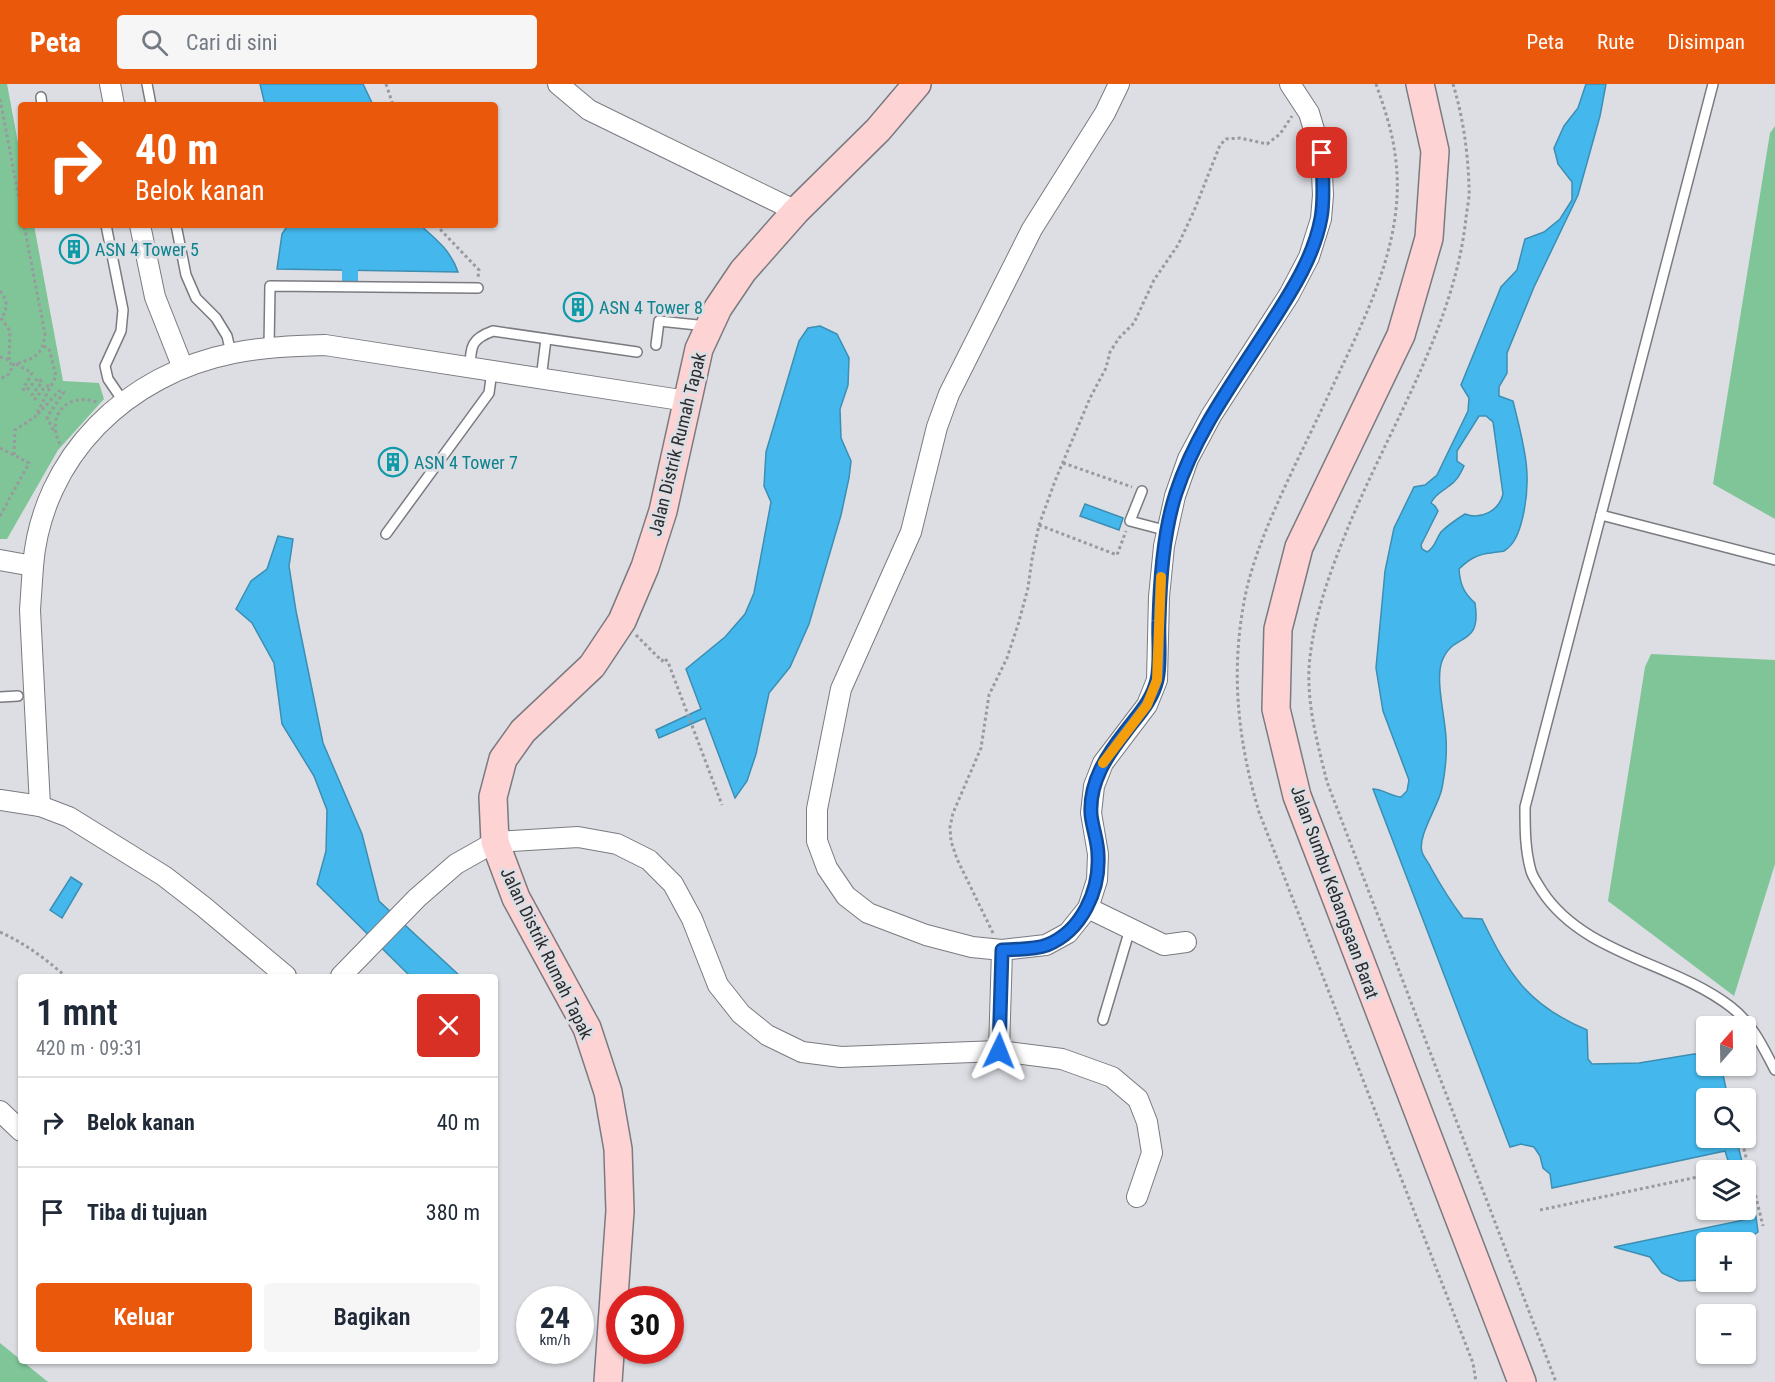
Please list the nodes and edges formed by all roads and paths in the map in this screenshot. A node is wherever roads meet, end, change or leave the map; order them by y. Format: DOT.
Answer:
graph roads {
  1 [pos="110,84"];
  2 [pos="147,84"];
  3 [pos="386,84"];
  4 [pos="558,84"];
  5 [pos="917,84"];
  6 [pos="1119,84"];
  7 [pos="1290,84"];
  8 [pos="1376,84"];
  9 [pos="1420,84"];
  10 [pos="1453,84"];
  11 [pos="1713,84"];
  12 [pos="0,99"];
  13 [pos="1301,101"];
  14 [pos="113,102"];
  15 [pos="150,102"];
  16 [pos="392,102"];
  17 [pos="18,193"];
  18 [pos="796,211"];
  19 [pos="25,228"];
  20 [pos="107,228"];
  21 [pos="141,228"];
  22 [pos="177,228"];
  23 [pos="439,228"];
  24 [pos="478,288"];
  25 [pos="0,291"];
  26 [pos="1,319"];
  27 [pos="709,326"];
  28 [pos="546,339"];
  29 [pos="656,345"];
  30 [pos="44,346"];
  31 [pos="269,347"];
  32 [pos="637,352"];
  33 [pos="231,353"];
  34 [pos="0,357"];
  35 [pos="9,360"];
  36 [pos="14,364"];
  37 [pos="183,368"];
  38 [pos="470,368"];
  39 [pos="492,371"];
  40 [pos="0,378"];
  41 [pos="541,379"];
  42 [pos="53,383"];
  43 [pos="687,401"];
  44 [pos="119,404"];
  45 [pos="35,417"];
  46 [pos="55,434"];
  47 [pos="0,448"];
  48 [pos="14,455"];
  49 [pos="69,461"];
  50 [pos="1063,463"];
  51 [pos="1142,491"];
  52 [pos="1601,515"];
  53 [pos="0,516"];
  54 [pos="1130,521"];
  55 [pos="1039,525"];
  56 [pos="1168,531"];
  57 [pos="386,534"];
  58 [pos="0,560"];
  59 [pos="1775,560"];
  60 [pos="33,566"];
  61 [pos="622,621"];
  62 [pos="18,696"];
  63 [pos="0,697"];
  64 [pos="0,800"];
  65 [pos="722,805"];
  66 [pos="40,806"];
  67 [pos="495,842"];
  68 [pos="1088,908"];
  69 [pos="1130,929"];
  70 [pos="0,932"];
  71 [pos="1186,942"];
  72 [pos="1002,950"];
  73 [pos="62,974"];
  74 [pos="284,974"];
  75 [pos="343,974"];
  76 [pos="1103,1020"];
  77 [pos="999,1051"];
  78 [pos="1775,1070"];
  79 [pos="0,1112"];
  80 [pos="18,1128"];
  81 [pos="1696,1177"];
  82 [pos="1137,1197"];
  83 [pos="1756,1201"];
  84 [pos="1540,1210"];
  85 [pos="1763,1226"];
  86 [pos="608,1382"];
  87 [pos="1476,1382"];
  88 [pos="1522,1382"];
  89 [pos="1556,1382"];
  1 -- 14 [label="street"];
  2 -- 15 [label="lane"];
  3 -- 16 [label="path"];
  4 -- 18 [label="street"];
  5 -- 18 [label="street, Jalan Distrik Rumah Tapak"];
  6 -- 72 [label="street"];
  7 -- 13 [label="street"];
  8 -- 87 [label="path"];
  9 -- 88 [label="street, Jalan Sumbu Kebangsaan Barat"];
  10 -- 89 [label="path"];
  11 -- 52 [label="lane"];
  12 -- 17 [label="path"];
  13 -- 50 [label="path"];
  13 -- 56 [label="street"];
  18 -- 27 [label="street, Jalan Distrik Rumah Tapak"];
  19 -- 30 [label="path"];
  20 -- 44 [label="lane"];
  21 -- 37 [label="street"];
  22 -- 33 [label="lane"];
  23 -- 24 [label="path"];
  24 -- 31 [label="lane"];
  25 -- 26 [label="path"];
  26 -- 35 [label="path"];
  27 -- 29 [label="lane"];
  27 -- 43 [label="street, Jalan Distrik Rumah Tapak"];
  28 -- 32 [label="lane"];
  28 -- 38 [label="lane"];
  28 -- 41 [label="lane"];
  30 -- 36 [label="path"];
  30 -- 42 [label="path"];
  31 -- 33 [label="street"];
  31 -- 38 [label="street"];
  33 -- 37 [label="street"];
  34 -- 35 [label="path"];
  35 -- 36 [label="path"];
  36 -- 40 [label="path"];
  36 -- 42 [label="path"];
  37 -- 44 [label="street"];
  38 -- 39 [label="street"];
  39 -- 41 [label="street"];
  39 -- 57 [label="lane"];
  41 -- 43 [label="street"];
  42 -- 45 [label="path"];
  43 -- 61 [label="street, Jalan Distrik Rumah Tapak"];
  44 -- 46 [label="path"];
  44 -- 49 [label="street"];
  45 -- 46 [label="path"];
  45 -- 48 [label="path"];
  46 -- 49 [label="path"];
  47 -- 48 [label="path"];
  48 -- 53 [label="path"];
  49 -- 60 [label="street"];
  50 -- 51 [label="path"];
  50 -- 55 [label="path"];
  51 -- 54 [label="lane"];
  52 -- 59 [label="lane"];
  52 -- 78 [label="lane"];
  54 -- 55 [label="path"];
  54 -- 56 [label="lane"];
  55 -- 72 [label="path"];
  56 -- 68 [label="street"];
  58 -- 60 [label="street"];
  60 -- 66 [label="street"];
  61 -- 65 [label="path"];
  61 -- 67 [label="street, Jalan Distrik Rumah Tapak"];
  62 -- 63 [label="lane"];
  64 -- 66 [label="street"];
  66 -- 74 [label="street"];
  67 -- 75 [label="street"];
  67 -- 77 [label="street"];
  67 -- 86 [label="street, Jalan Distrik Rumah Tapak"];
  68 -- 69 [label="street"];
  68 -- 72 [label="street"];
  69 -- 71 [label="street"];
  69 -- 76 [label="lane"];
  70 -- 73 [label="path"];
  72 -- 77 [label="street"];
  77 -- 82 [label="street"];
  79 -- 80 [label="street"];
  81 -- 84 [label="path"];
  83 -- 85 [label="path"];
}
